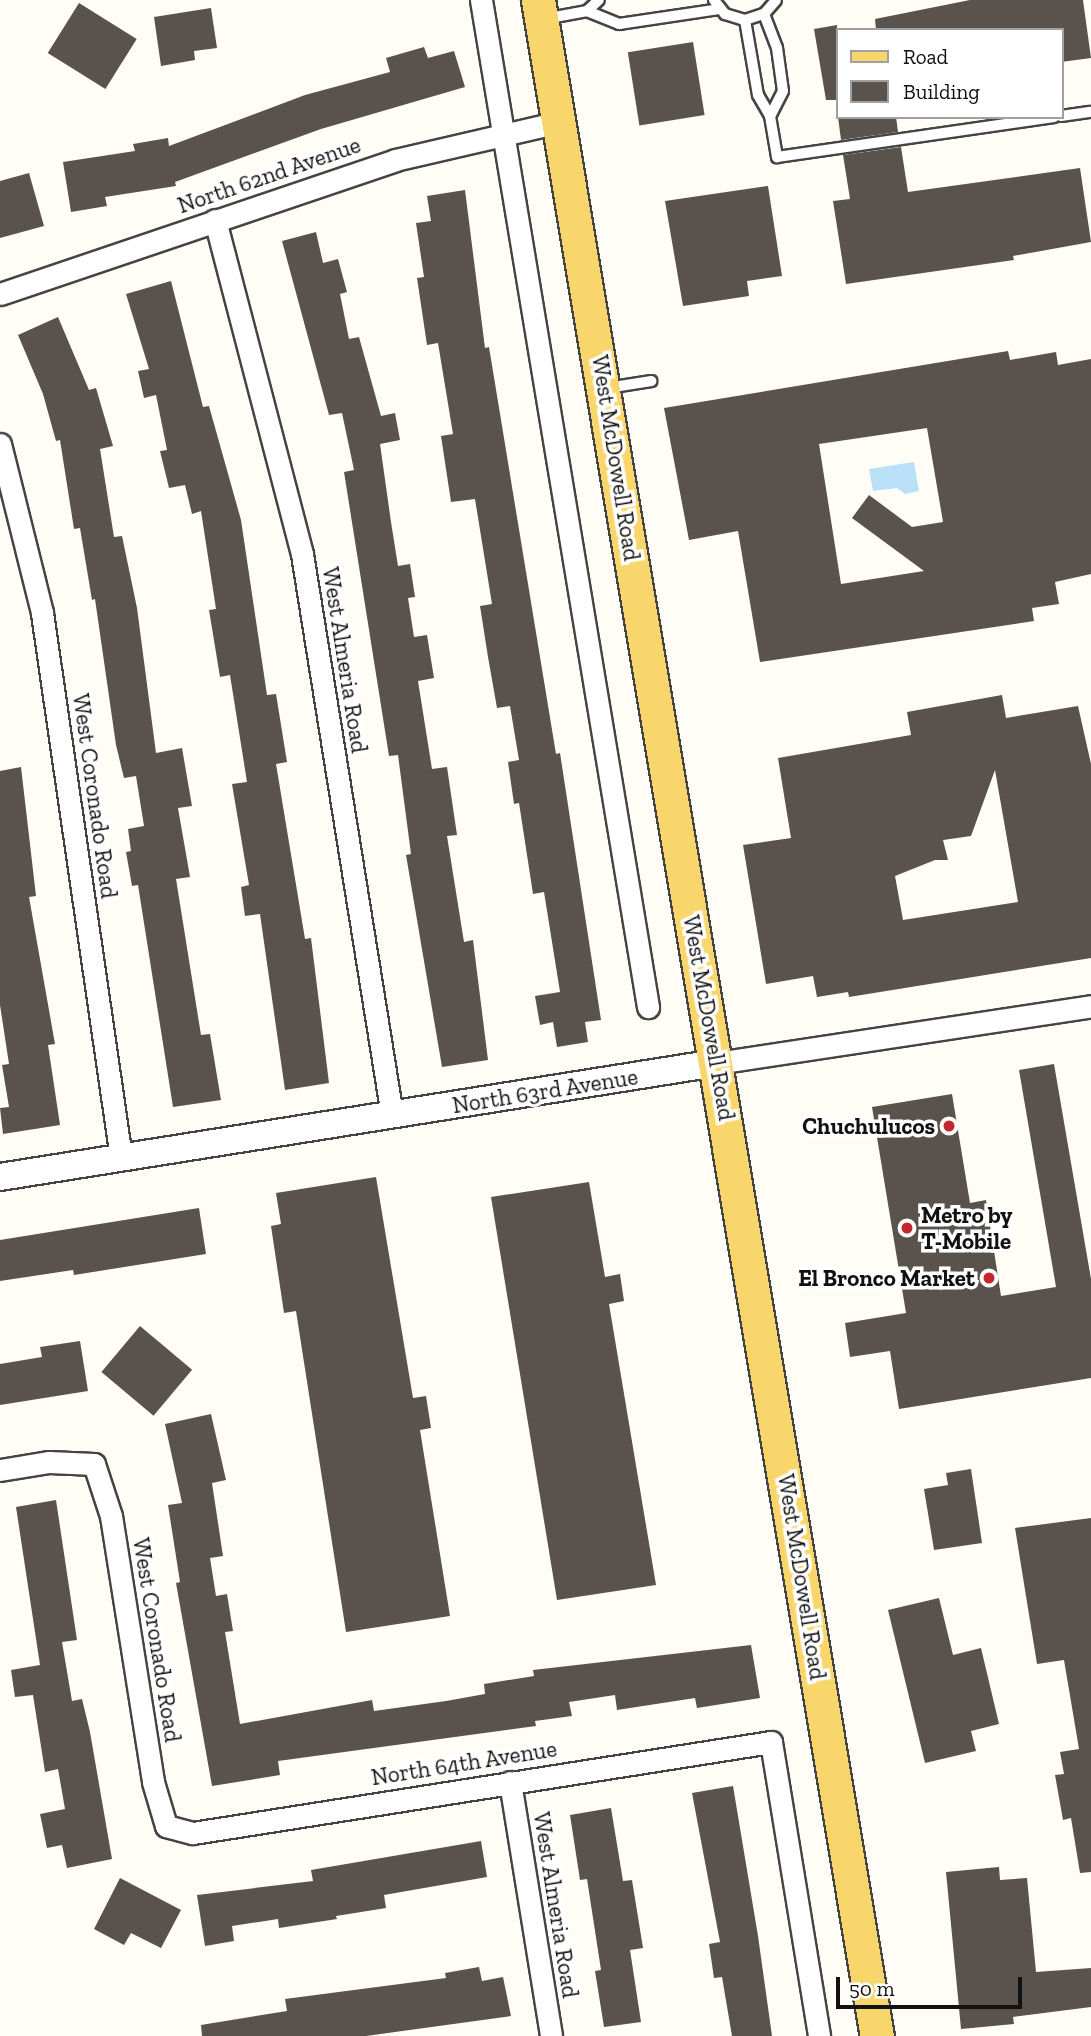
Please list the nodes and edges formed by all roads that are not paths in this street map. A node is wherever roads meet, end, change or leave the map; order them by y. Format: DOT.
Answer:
graph roads {
  1 [pos="481,0"];
  2 [pos="599,0"];
  3 [pos="776,0"];
  4 [pos="717,4"];
  5 [pos="539,10"];
  6 [pos="587,11"];
  7 [pos="764,14"];
  8 [pos="745,20"];
  9 [pos="1091,111"];
  10 [pos="770,116"];
  11 [pos="1063,116"];
  12 [pos="1040,119"];
  13 [pos="559,122"];
  14 [pos="503,133"];
  15 [pos="215,220"];
  16 [pos="0,294"];
  17 [pos="651,381"];
  18 [pos="604,389"];
  19 [pos="0,444"];
  20 [pos="1091,1006"];
  21 [pos="648,1007"];
  22 [pos="716,1063"];
  23 [pos="392,1115"];
  24 [pos="121,1158"];
  25 [pos="0,1177"];
  26 [pos="0,1470"];
  27 [pos="510,1782"];
  28 [pos="166,1826"];
  29 [pos="551,2036"];
  30 [pos="820,2036"];
  31 [pos="877,2036"];
  1 -- 14 [label="street"];
  2 -- 6 [label="lane"];
  3 -- 7 [label="lane"];
  4 -- 6 [label="lane"];
  4 -- 8 [label="lane"];
  5 -- 6 [label="lane"];
  5 -- 13 [label="main road, West McDowell Road"];
  7 -- 8 [label="lane"];
  7 -- 10 [label="lane"];
  8 -- 10 [label="lane"];
  9 -- 11 [label="lane"];
  10 -- 12 [label="lane"];
  13 -- 14 [label="street, North 62nd Avenue"];
  13 -- 18 [label="main road, West McDowell Road"];
  14 -- 15 [label="street, North 62nd Avenue"];
  14 -- 21 [label="street"];
  15 -- 16 [label="street, North 62nd Avenue"];
  15 -- 23 [label="street, West Almeria Road"];
  17 -- 18 [label="lane"];
  18 -- 22 [label="main road, West McDowell Road"];
  19 -- 24 [label="street, West Coronado Road"];
  20 -- 22 [label="street, North 63rd Avenue"];
  22 -- 23 [label="street, North 63rd Avenue"];
  22 -- 31 [label="main road, West McDowell Road"];
  23 -- 24 [label="street, North 63rd Avenue"];
  24 -- 25 [label="street, North 63rd Avenue"];
  26 -- 28 [label="street, West Coronado Road"];
  27 -- 28 [label="street, North 64th Avenue"];
  27 -- 29 [label="street, West Almeria Road"];
  27 -- 30 [label="street, North 64th Avenue"];
}
